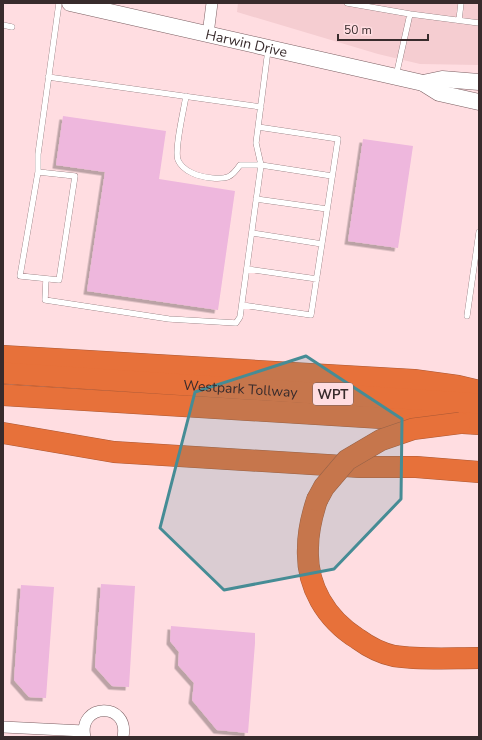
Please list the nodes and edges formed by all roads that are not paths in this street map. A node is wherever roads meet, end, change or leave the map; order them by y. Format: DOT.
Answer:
graph roads {
  1 [pos="59,3"];
  2 [pos="70,3"];
  3 [pos="212,3"];
  4 [pos="347,3"];
  5 [pos="461,3"];
  6 [pos="410,14"];
  7 [pos="458,20"];
  8 [pos="479,23"];
  9 [pos="3,25"];
  10 [pos="12,27"];
  11 [pos="208,34"];
  12 [pos="268,48"];
  13 [pos="48,77"];
  14 [pos="396,77"];
  15 [pos="479,82"];
  16 [pos="423,83"];
  17 [pos="186,96"];
  18 [pos="479,102"];
  19 [pos="261,107"];
  20 [pos="258,127"];
  21 [pos="261,166"];
  22 [pos="38,172"];
  23 [pos="332,176"];
  24 [pos="256,199"];
  25 [pos="327,209"];
  26 [pos="479,232"];
  27 [pos="252,233"];
  28 [pos="322,244"];
  29 [pos="477,259"];
  30 [pos="247,269"];
  31 [pos="46,279"];
  32 [pos="317,279"];
  33 [pos="242,304"];
  34 [pos="467,316"];
  35 [pos="3,356"];
  36 [pos="3,373"];
  37 [pos="479,374"];
  38 [pos="414,380"];
  39 [pos="479,391"];
  40 [pos="3,395"];
  41 [pos="479,404"];
  42 [pos="470,424"];
  43 [pos="3,433"];
  44 [pos="479,472"];
  45 [pos="479,658"];
  46 [pos="3,727"];
  47 [pos="84,734"];
  48 [pos="123,737"];
  1 -- 13 [label="lane"];
  2 -- 11 [label="main road, Harwin Drive"];
  3 -- 11 [label="street"];
  4 -- 6 [label="lane"];
  5 -- 7 [label="lane"];
  6 -- 7 [label="lane"];
  6 -- 14 [label="lane"];
  7 -- 8 [label="lane"];
  9 -- 10 [label="lane"];
  11 -- 12 [label="main road, Harwin Drive"];
  12 -- 14 [label="main road, Harwin Drive"];
  12 -- 19 [label="lane"];
  13 -- 17 [label="lane"];
  13 -- 22 [label="lane"];
  14 -- 16 [label="main road, Harwin Drive"];
  15 -- 16 [label="main road, Harwin Drive"];
  16 -- 18 [label="main road, Harwin Drive"];
  17 -- 19 [label="lane"];
  17 -- 21 [label="lane"];
  19 -- 20 [label="lane"];
  20 -- 21 [label="lane"];
  20 -- 23 [label="lane"];
  21 -- 23 [label="lane"];
  21 -- 24 [label="lane"];
  22 -- 31 [label="lane"];
  22 -- 31 [label="lane"];
  23 -- 25 [label="lane"];
  24 -- 25 [label="lane"];
  24 -- 27 [label="lane"];
  25 -- 28 [label="lane"];
  26 -- 29 [label="lane"];
  27 -- 28 [label="lane"];
  27 -- 30 [label="lane"];
  28 -- 32 [label="lane"];
  29 -- 34 [label="lane"];
  30 -- 32 [label="lane"];
  30 -- 33 [label="lane"];
  31 -- 33 [label="lane"];
  32 -- 33 [label="lane"];
  35 -- 38 [label="highway"];
  36 -- 41 [label="highway, Westpark Tollway / WPT"];
  37 -- 38 [label="highway"];
  38 -- 39 [label="highway"];
  40 -- 42 [label="highway, Westpark Tollway / WPT, bridge"];
  42 -- 45 [label="highway, bridge"];
  43 -- 44 [label="highway"];
  46 -- 47 [label="street"];
  47 -- 48 [label="street"];
}
